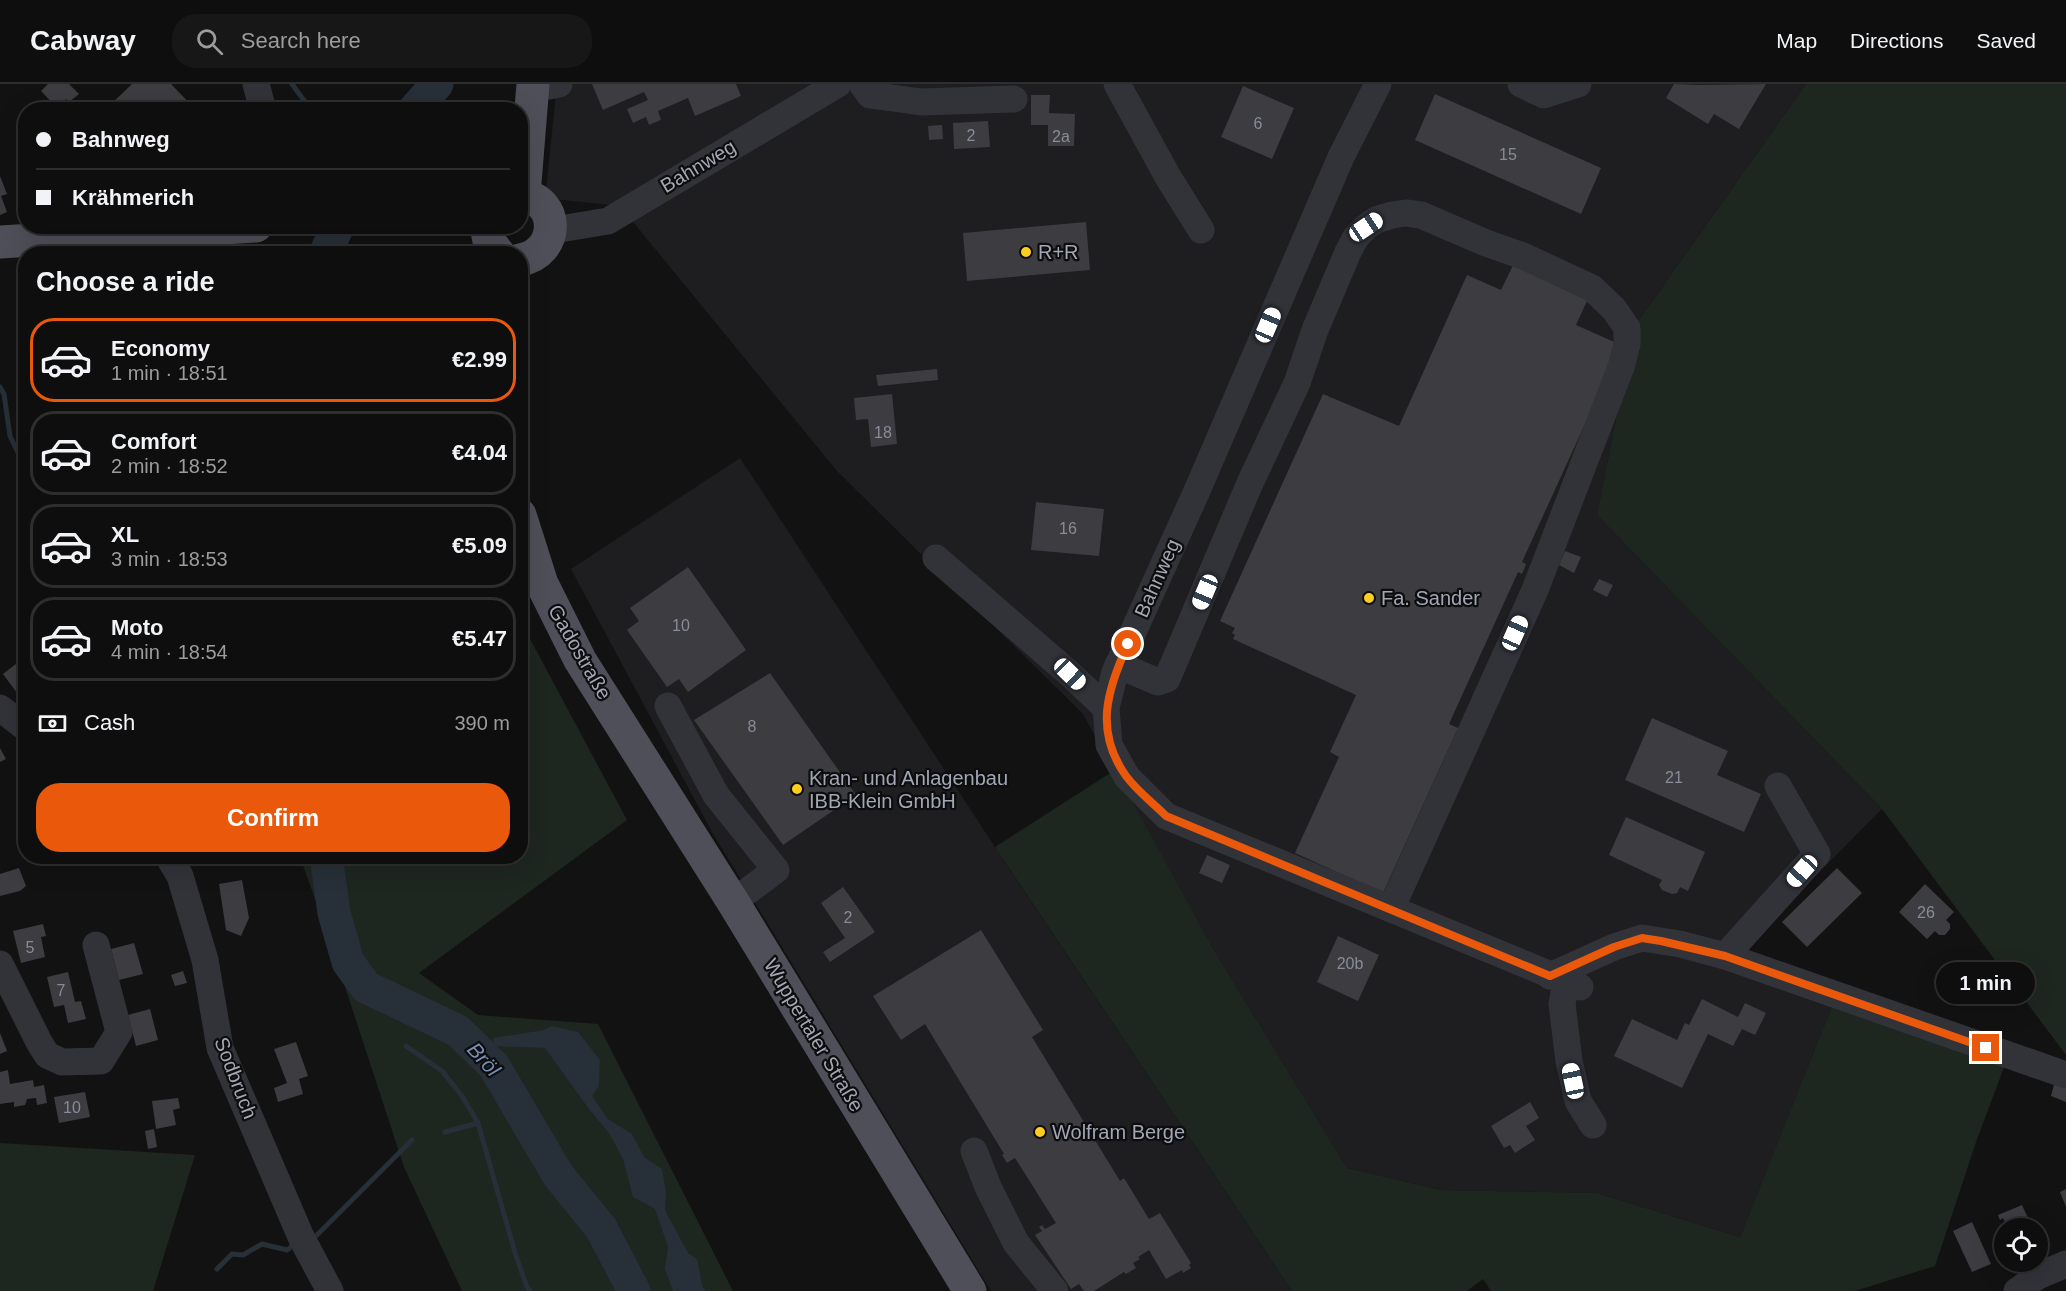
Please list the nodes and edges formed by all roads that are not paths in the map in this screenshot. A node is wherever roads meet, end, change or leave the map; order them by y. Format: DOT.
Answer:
graph roads {
  1 [pos="256,84"];
  2 [pos="533,84"];
  3 [pos="559,84"];
  4 [pos="838,84"];
  5 [pos="862,84"];
  6 [pos="1117,84"];
  7 [pos="1378,84"];
  8 [pos="1521,84"];
  9 [pos="1578,84"];
  10 [pos="1014,99"];
  11 [pos="261,102"];
  12 [pos="528,134"];
  13 [pos="528,198"];
  14 [pos="551,228"];
  15 [pos="1201,230"];
  16 [pos="128,234"];
  17 [pos="0,242"];
  18 [pos="528,257"];
  19 [pos="528,541"];
  20 [pos="936,558"];
  21 [pos="1118,665"];
  22 [pos="668,706"];
  23 [pos="0,708"];
  24 [pos="1106,708"];
  25 [pos="18,722"];
  26 [pos="658,780"];
  27 [pos="1778,786"];
  28 [pos="173,864"];
  29 [pos="734,902"];
  30 [pos="1391,909"];
  31 [pos="96,945"];
  32 [pos="1725,956"];
  33 [pos="0,964"];
  34 [pos="1566,982"];
  35 [pos="2066,1075"];
  36 [pos="1593,1125"];
  37 [pos="974,1151"];
  38 [pos="2066,1264"];
  39 [pos="330,1291"];
  40 [pos="970,1291"];
  41 [pos="1054,1291"];
  42 [pos="2017,1291"];
  1 -- 11 [label="street"];
  2 -- 3 [label="street"];
  2 -- 12 [label="main road"];
  4 -- 14 [label="street, Bahnweg"];
  5 -- 10 [label="street"];
  6 -- 15 [label="street"];
  7 -- 21 [label="street, Bahnweg"];
  8 -- 9 [label="street"];
  13 -- 14 [label="main road"];
  14 -- 18 [label="main road"];
  16 -- 17 [label="main road"];
  19 -- 26 [label="main road, Gadostraße"];
  20 -- 24 [label="street"];
  21 -- 24 [label="street, Bahnweg"];
  21 -- 30 [label="street"];
  22 -- 29 [label="street"];
  23 -- 25 [label="street"];
  24 -- 30 [label="street, Bahnweg"];
  26 -- 29 [label="main road, Wuppertaler Straße"];
  27 -- 32 [label="street"];
  28 -- 39 [label="street, Sodbruch"];
  29 -- 40 [label="main road, Wuppertaler Straße"];
  30 -- 34 [label="street, Bahnweg"];
  31 -- 33 [label="street"];
  32 -- 34 [label="street"];
  32 -- 35 [label="street"];
  34 -- 36 [label="street"];
  37 -- 41 [label="street"];
  38 -- 42 [label="street"];
}
